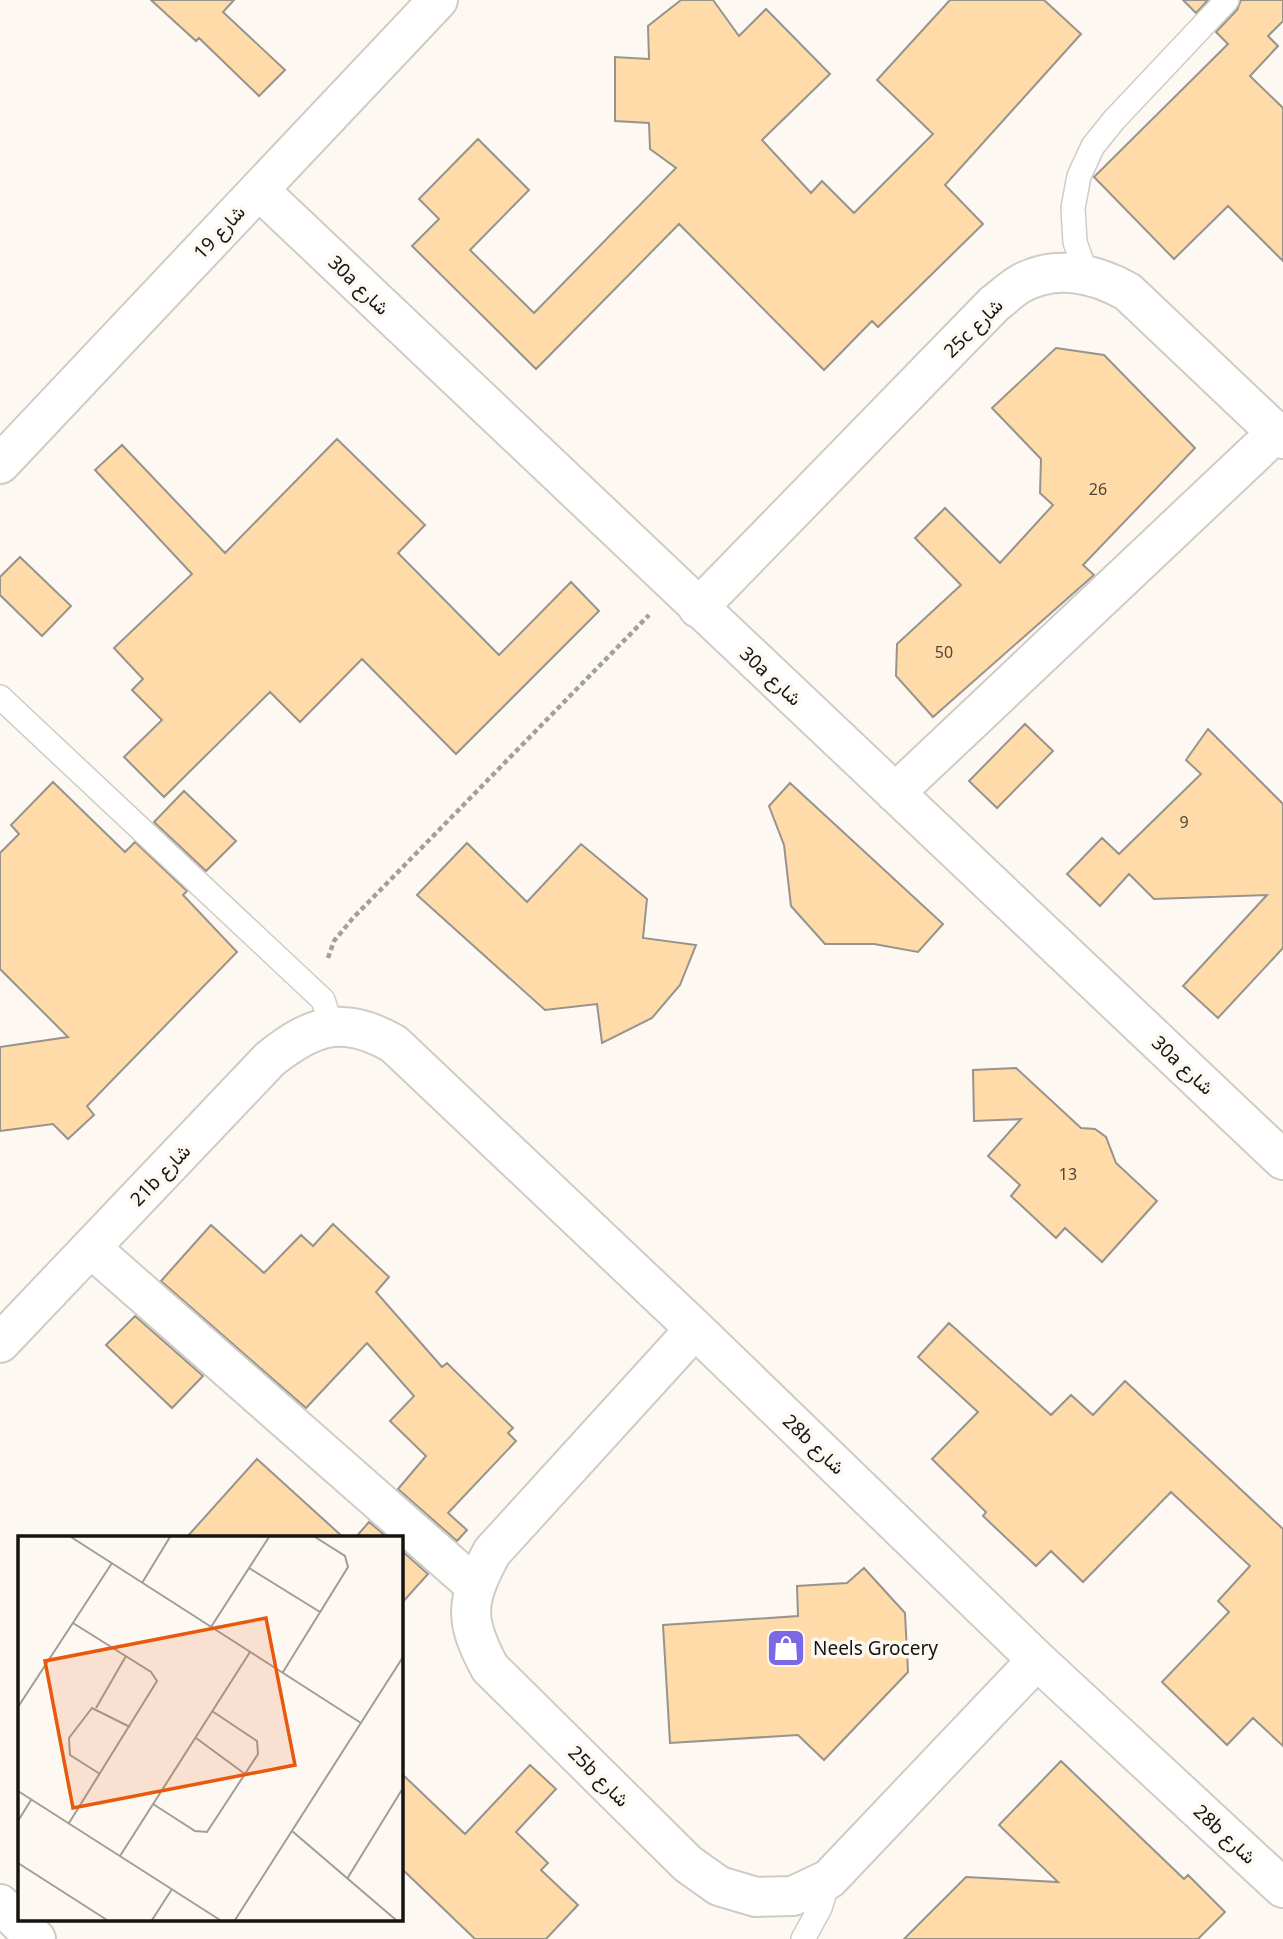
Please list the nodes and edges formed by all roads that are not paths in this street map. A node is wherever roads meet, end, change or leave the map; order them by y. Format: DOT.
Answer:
graph roads {
  1 [pos="438,0"];
  2 [pos="1227,0"];
  3 [pos="259,190"];
  4 [pos="1086,273"];
  5 [pos="1280,436"];
  6 [pos="0,464"];
  7 [pos="687,597"];
  8 [pos="0,697"];
  9 [pos="895,793"];
  10 [pos="328,1014"];
  11 [pos="1283,1160"];
  12 [pos="91,1248"];
  13 [pos="695,1329"];
  14 [pos="0,1343"];
  15 [pos="474,1585"];
  16 [pos="1037,1660"];
  17 [pos="829,1879"];
  18 [pos="1283,1888"];
  19 [pos="0,1904"];
  20 [pos="18,1922"];
  21 [pos="19,1922"];
  22 [pos="36,1939"];
  23 [pos="803,1939"];
  1 -- 3 [label="street, شارع 19"];
  2 -- 4 [label="lane"];
  3 -- 6 [label="street, شارع 19"];
  3 -- 7 [label="street, 30a شارع"];
  4 -- 5 [label="street, 25c شارع"];
  4 -- 7 [label="street, 25c شارع"];
  5 -- 9 [label="street"];
  7 -- 9 [label="street, 30a شارع"];
  8 -- 10 [label="lane"];
  9 -- 11 [label="street, 30a شارع"];
  10 -- 12 [label="street, 21b شارع"];
  10 -- 13 [label="street, 28b شارع"];
  12 -- 14 [label="street, 21b شارع"];
  12 -- 15 [label="street"];
  13 -- 15 [label="street, 25b شارع"];
  13 -- 16 [label="street, 28b شارع"];
  15 -- 17 [label="street, 25b شارع"];
  16 -- 17 [label="street, 25b شارع"];
  16 -- 18 [label="street, 28b شارع"];
  17 -- 23 [label="lane"];
  19 -- 20 [label="street"];
  21 -- 22 [label="street"];
}
